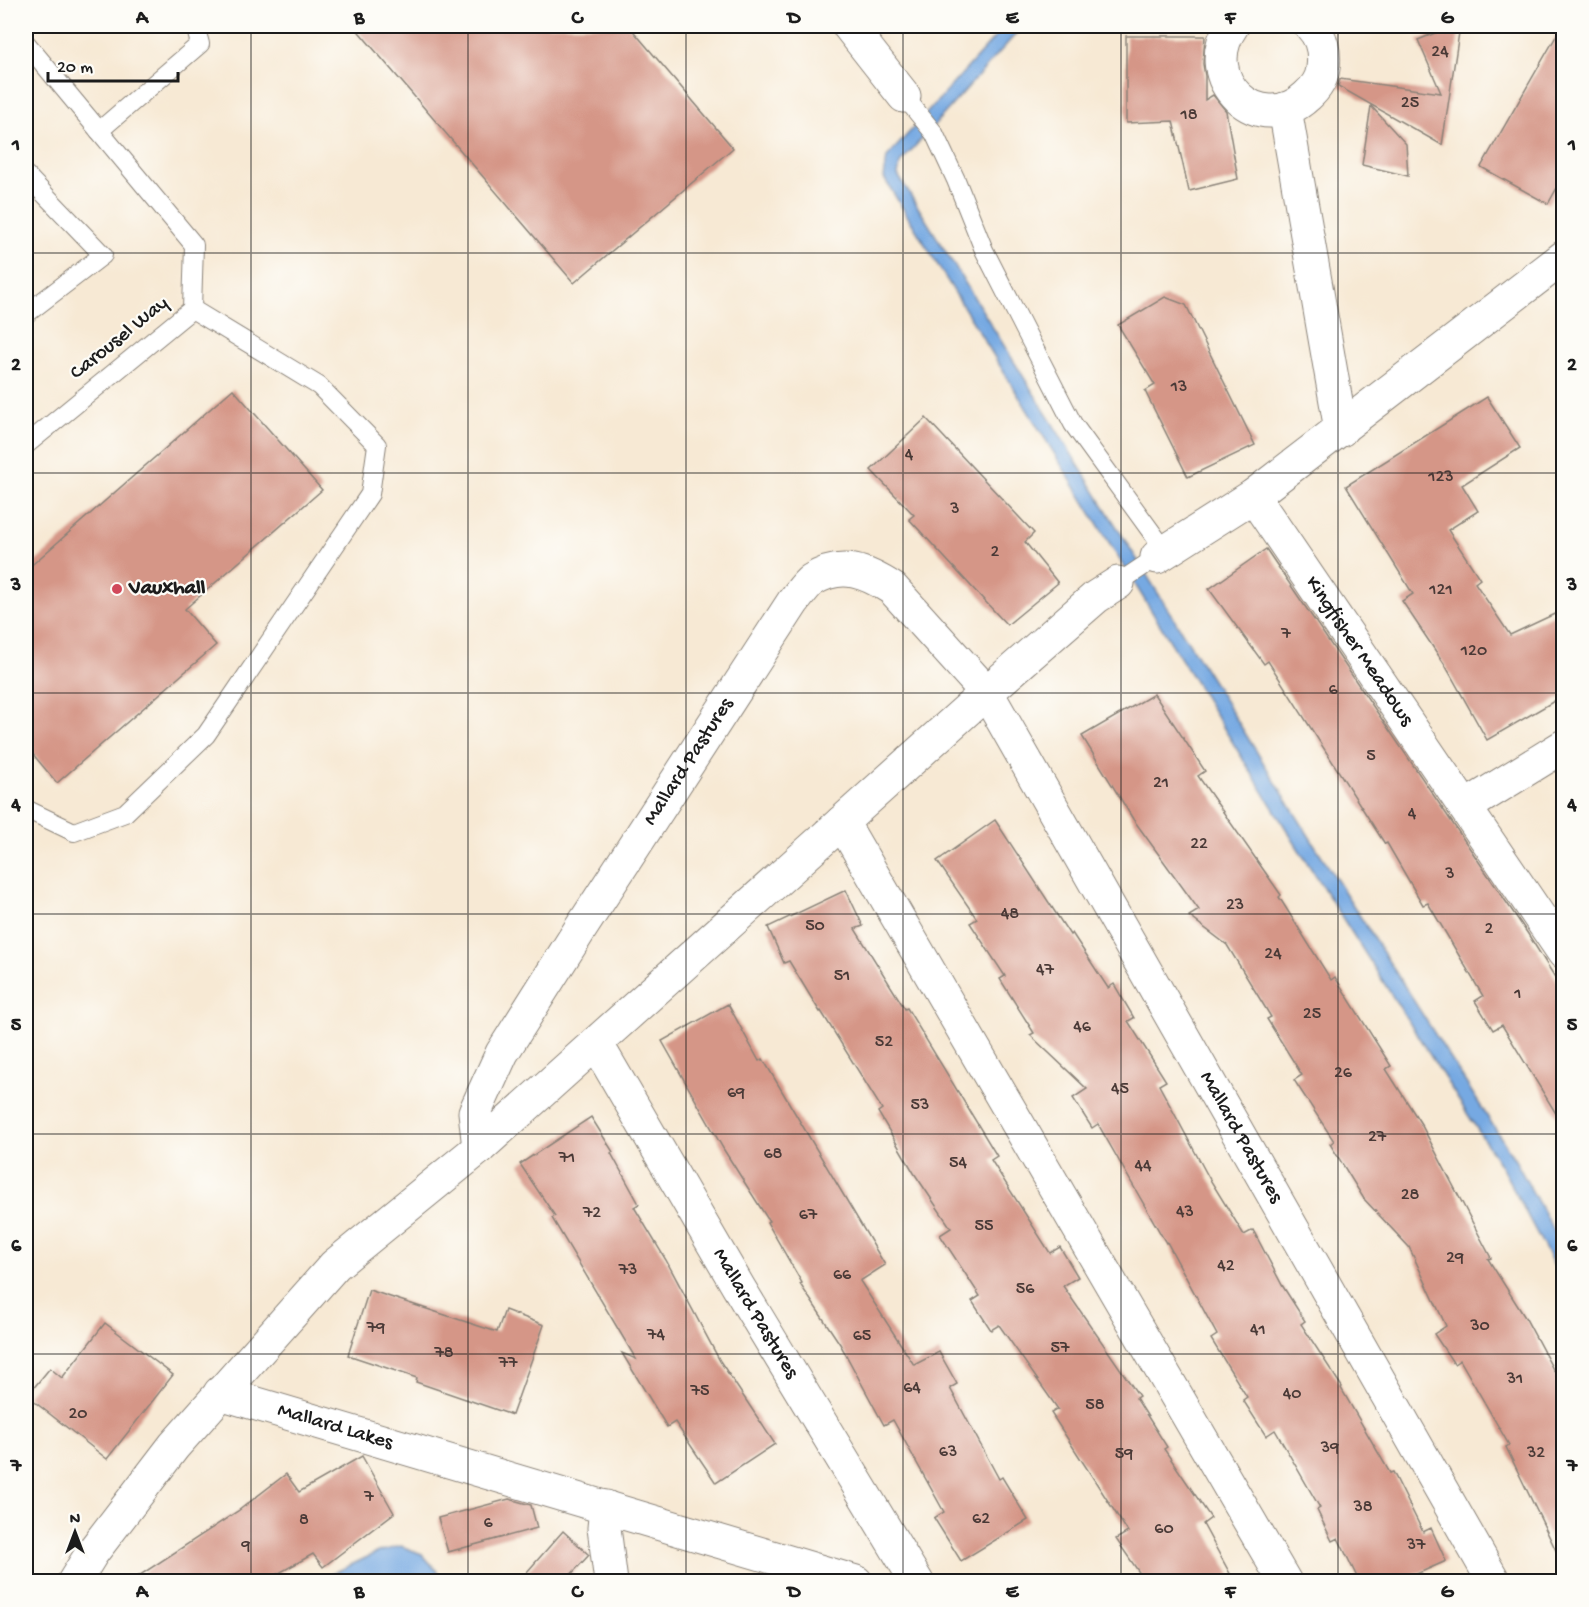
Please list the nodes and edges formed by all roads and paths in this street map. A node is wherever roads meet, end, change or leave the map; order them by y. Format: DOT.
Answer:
graph roads {
  1 [pos="195,26"];
  2 [pos="849,26"];
  3 [pos="1232,26"];
  4 [pos="1311,26"];
  5 [pos="26,43"];
  6 [pos="904,96"];
  7 [pos="1285,109"];
  8 [pos="99,131"];
  9 [pos="26,175"];
  10 [pos="1563,257"];
  11 [pos="192,309"];
  12 [pos="26,314"];
  13 [pos="1341,430"];
  14 [pos="26,445"];
  15 [pos="1253,496"];
  16 [pos="1162,555"];
  17 [pos="1118,583"];
  18 [pos="987,693"];
  19 [pos="1563,746"];
  20 [pos="1464,807"];
  21 [pos="26,809"];
  22 [pos="842,822"];
  23 [pos="1563,953"];
  24 [pos="596,1042"];
  25 [pos="479,1148"];
  26 [pos="220,1393"];
  27 [pos="606,1507"];
  28 [pos="74,1581"];
  29 [pos="611,1581"];
  30 [pos="856,1581"];
  31 [pos="917,1581"];
  32 [pos="1285,1581"];
  33 [pos="1494,1581"];
  1 -- 8 [label="lane"];
  2 -- 6 [label="street"];
  3 -- 7 [label="street"];
  4 -- 7 [label="street"];
  5 -- 8 [label="lane"];
  6 -- 16 [label="lane"];
  7 -- 13 [label="street"];
  8 -- 11 [label="lane, Carousel Way"];
  9 -- 12 [label="lane"];
  10 -- 13 [label="street"];
  11 -- 14 [label="lane, Carousel Way"];
  11 -- 21 [label="lane"];
  13 -- 15 [label="street"];
  15 -- 16 [label="street"];
  15 -- 20 [label="street, Kingfisher Meadows"];
  16 -- 17 [label="lane"];
  17 -- 18 [label="street"];
  18 -- 22 [label="street"];
  18 -- 25 [label="street, Mallard Pastures"];
  18 -- 33 [label="street, Mallard Pastures"];
  19 -- 20 [label="street"];
  20 -- 23 [label="street, Kingfisher Meadows"];
  22 -- 24 [label="street"];
  22 -- 32 [label="street"];
  24 -- 25 [label="street"];
  24 -- 31 [label="street, Mallard Pastures"];
  25 -- 26 [label="street"];
  26 -- 27 [label="street, Mallard Lakes"];
  26 -- 28 [label="street"];
  27 -- 29 [label="street"];
  27 -- 30 [label="street"];
}
